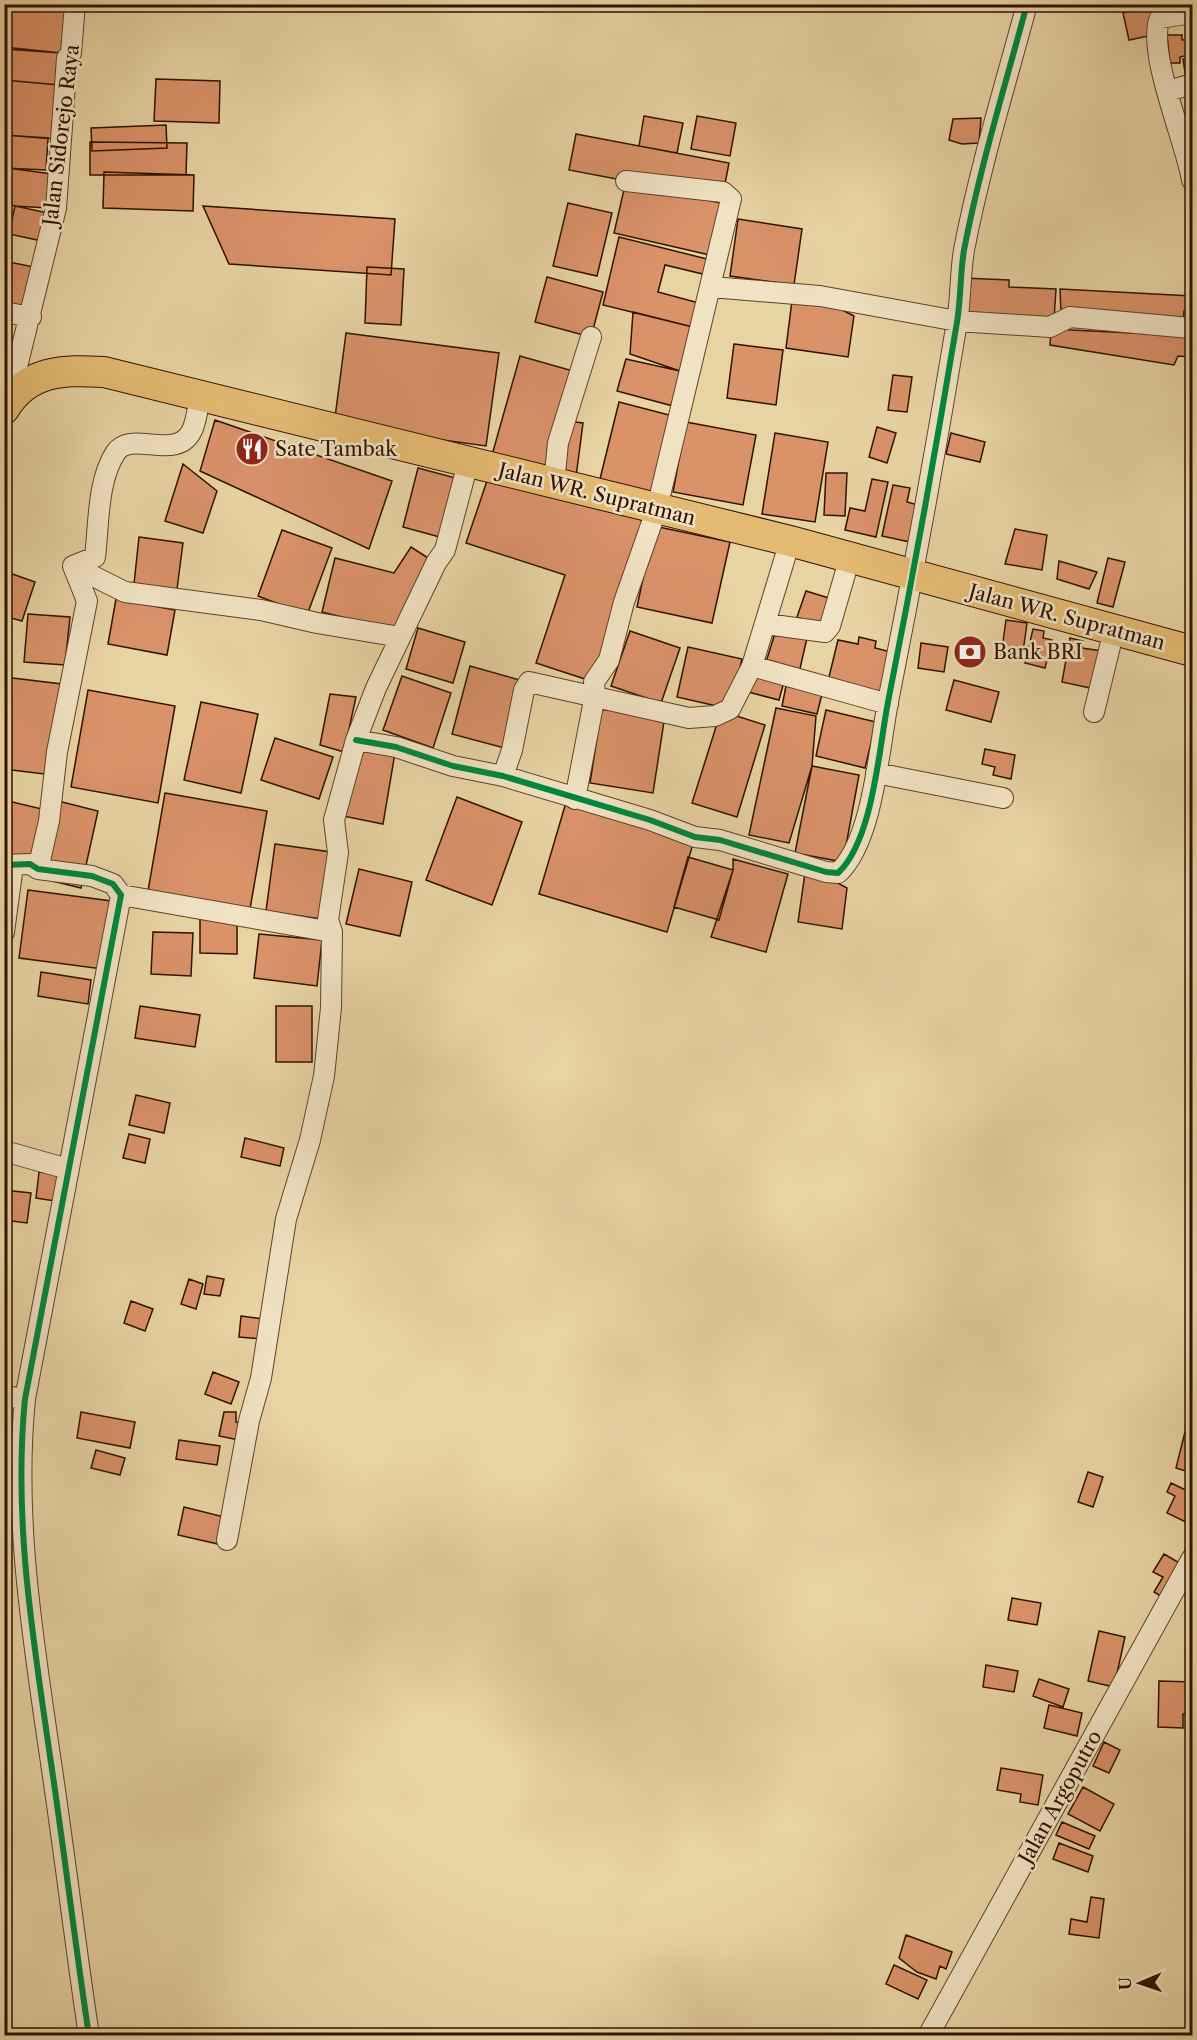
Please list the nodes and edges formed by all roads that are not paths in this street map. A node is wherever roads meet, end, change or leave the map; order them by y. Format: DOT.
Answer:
graph roads {
  1 [pos="75,4"];
  2 [pos="1027,4"];
  3 [pos="1192,13"];
  4 [pos="1192,84"];
  5 [pos="1168,91"];
  6 [pos="1191,158"];
  7 [pos="1192,180"];
  8 [pos="626,181"];
  9 [pos="711,287"];
  10 [pos="4,312"];
  11 [pos="30,317"];
  12 [pos="957,321"];
  13 [pos="1190,328"];
  14 [pos="591,337"];
  15 [pos="200,396"];
  16 [pos="6,406"];
  17 [pos="468,463"];
  18 [pos="554,483"];
  19 [pos="657,508"];
  20 [pos="790,541"];
  21 [pos="850,557"];
  22 [pos="73,566"];
  23 [pos="914,575"];
  24 [pos="766,624"];
  25 [pos="1114,630"];
  26 [pos="400,637"];
  27 [pos="1192,651"];
  28 [pos="752,666"];
  29 [pos="595,695"];
  30 [pos="888,704"];
  31 [pos="1094,712"];
  32 [pos="356,740"];
  33 [pos="876,772"];
  34 [pos="503,776"];
  35 [pos="1003,798"];
  36 [pos="575,799"];
  37 [pos="9,865"];
  38 [pos="38,869"];
  39 [pos="121,895"];
  40 [pos="4,932"];
  41 [pos="332,932"];
  42 [pos="4,1151"];
  43 [pos="68,1169"];
  44 [pos="4,1396"];
  45 [pos="25,1399"];
  46 [pos="227,1540"];
  47 [pos="1192,1558"];
  48 [pos="89,2036"];
  49 [pos="928,2036"];
  1 -- 11 [label="street, Jalan Sidorejo Raya"];
  2 -- 12 [label="street"];
  3 -- 5 [label="street"];
  4 -- 5 [label="street"];
  5 -- 6 [label="street"];
  6 -- 7 [label="street"];
  8 -- 9 [label="street"];
  9 -- 12 [label="street"];
  9 -- 19 [label="street"];
  10 -- 11 [label="street"];
  11 -- 16 [label="street, Jalan Sidorejo Raya"];
  12 -- 13 [label="street"];
  12 -- 23 [label="street"];
  14 -- 18 [label="street"];
  15 -- 16 [label="main road, Jalan WR. Supratman"];
  15 -- 17 [label="main road, Jalan WR. Supratman"];
  15 -- 22 [label="street"];
  17 -- 18 [label="main road, Jalan WR. Supratman"];
  17 -- 26 [label="street"];
  18 -- 19 [label="main road, Jalan WR. Supratman"];
  19 -- 20 [label="main road, Jalan WR. Supratman"];
  19 -- 29 [label="street"];
  20 -- 21 [label="main road, Jalan WR. Supratman"];
  20 -- 24 [label="street"];
  21 -- 23 [label="main road, Jalan WR. Supratman"];
  21 -- 24 [label="street"];
  22 -- 26 [label="street"];
  22 -- 38 [label="street"];
  23 -- 25 [label="main road, Jalan WR. Supratman"];
  23 -- 30 [label="street"];
  24 -- 28 [label="street"];
  25 -- 27 [label="main road, Jalan WR. Supratman"];
  25 -- 31 [label="street"];
  26 -- 32 [label="street"];
  28 -- 29 [label="street"];
  28 -- 30 [label="street"];
  29 -- 34 [label="street"];
  29 -- 36 [label="street"];
  30 -- 33 [label="street"];
  32 -- 34 [label="street"];
  32 -- 41 [label="street"];
  33 -- 35 [label="street"];
  33 -- 36 [label="street"];
  34 -- 36 [label="street"];
  37 -- 38 [label="street"];
  37 -- 40 [label="street"];
  38 -- 39 [label="street"];
  39 -- 41 [label="street"];
  39 -- 43 [label="street"];
  41 -- 46 [label="street"];
  42 -- 43 [label="street"];
  43 -- 45 [label="street"];
  44 -- 45 [label="street"];
  45 -- 48 [label="street"];
  47 -- 49 [label="street, Jalan Argoputro"];
}
